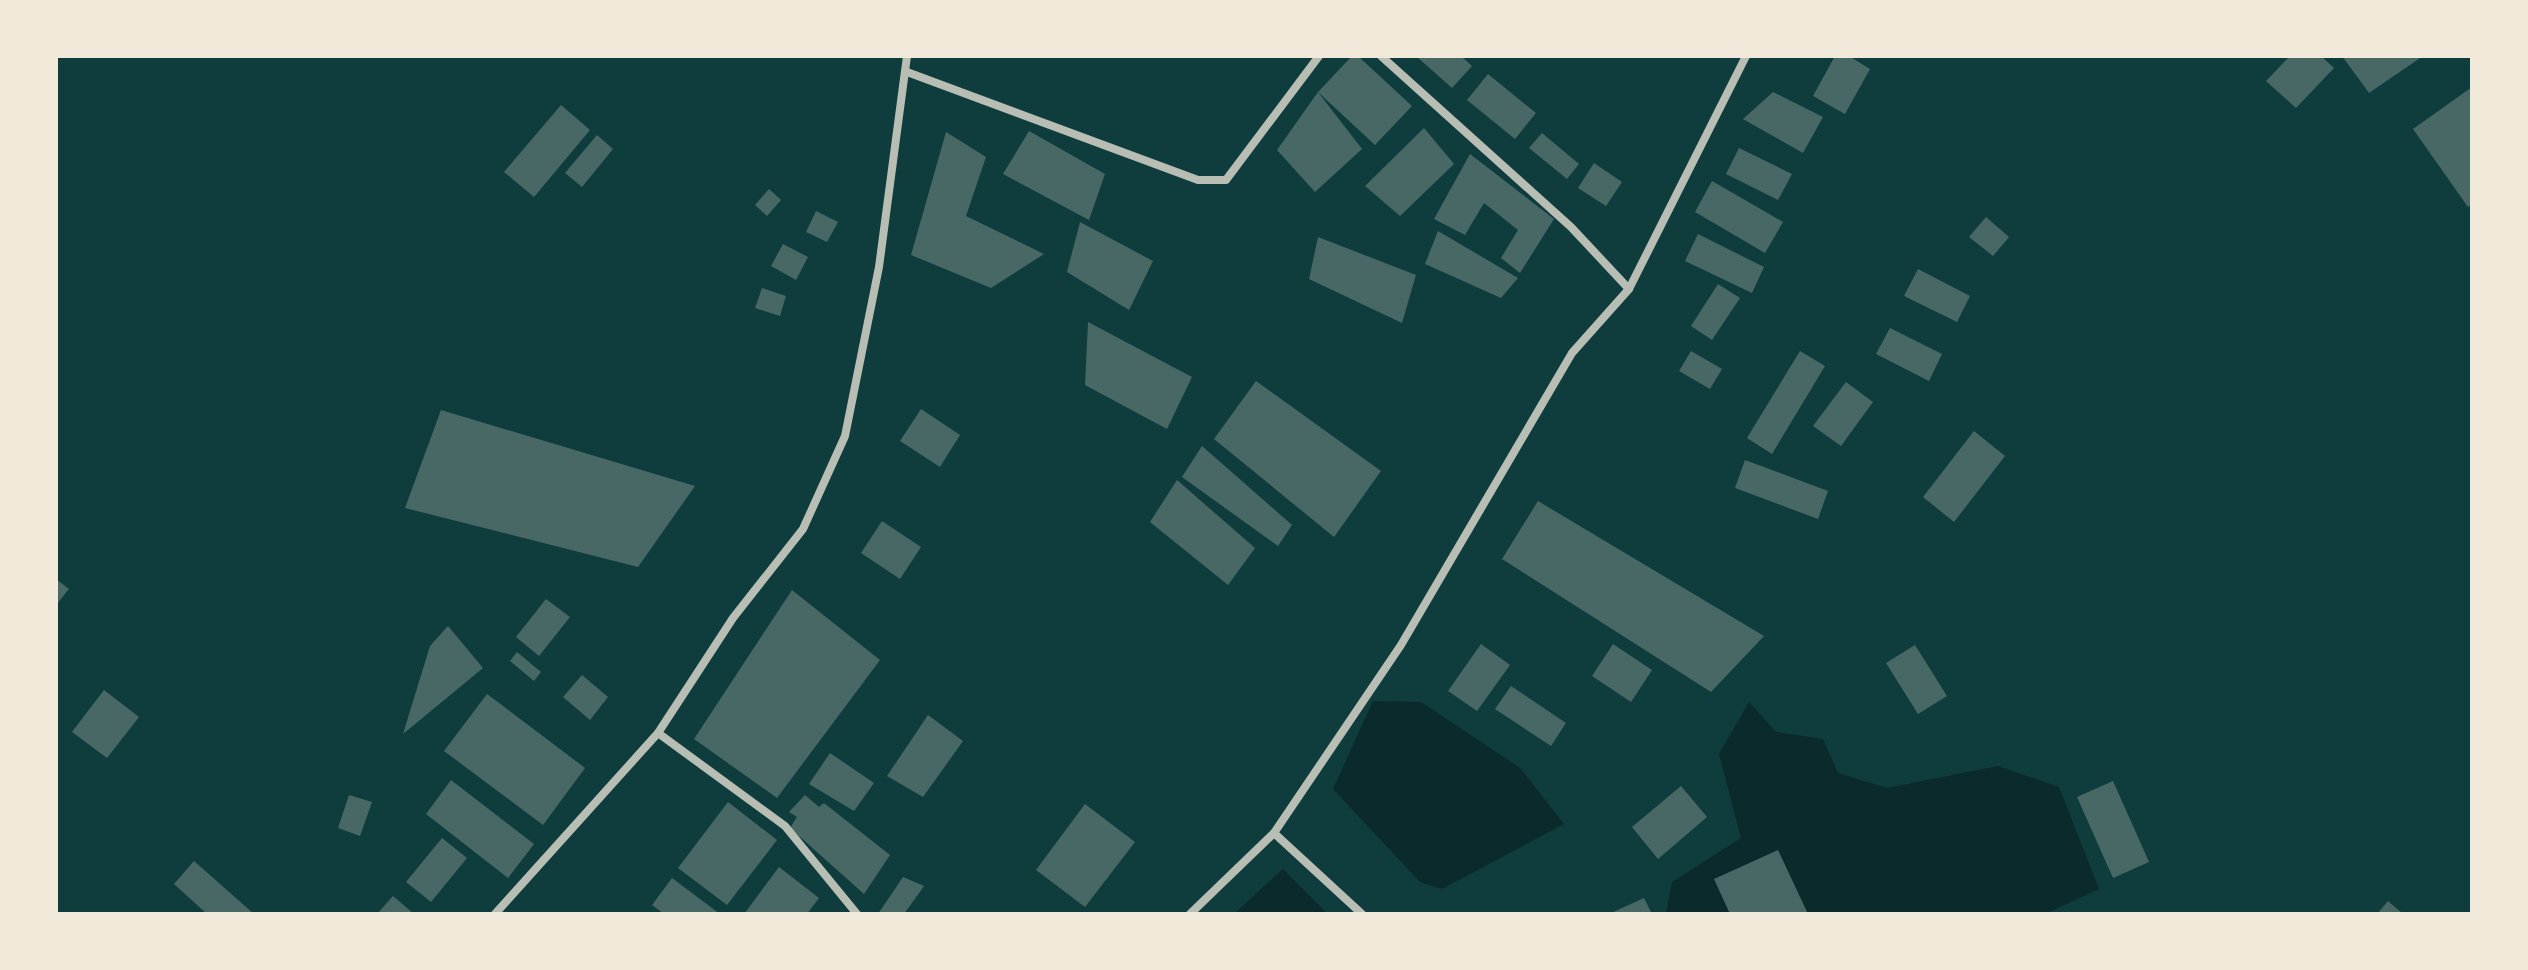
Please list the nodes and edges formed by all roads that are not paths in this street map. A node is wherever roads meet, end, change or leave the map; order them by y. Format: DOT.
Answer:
graph roads {
  1 [pos="907,56"];
  2 [pos="1319,56"];
  3 [pos="1381,56"];
  4 [pos="1746,56"];
  5 [pos="907,72"];
  6 [pos="1629,289"];
  7 [pos="658,733"];
  8 [pos="1274,833"];
  9 [pos="495,914"];
  10 [pos="857,914"];
  11 [pos="1190,914"];
  12 [pos="1362,914"];
  1 -- 5 [label="street"];
  2 -- 5 [label="street"];
  3 -- 6 [label="street"];
  4 -- 6 [label="street"];
  5 -- 7 [label="street"];
  6 -- 8 [label="street"];
  7 -- 9 [label="street"];
  7 -- 10 [label="street"];
  8 -- 11 [label="street"];
  8 -- 12 [label="street"];
}
